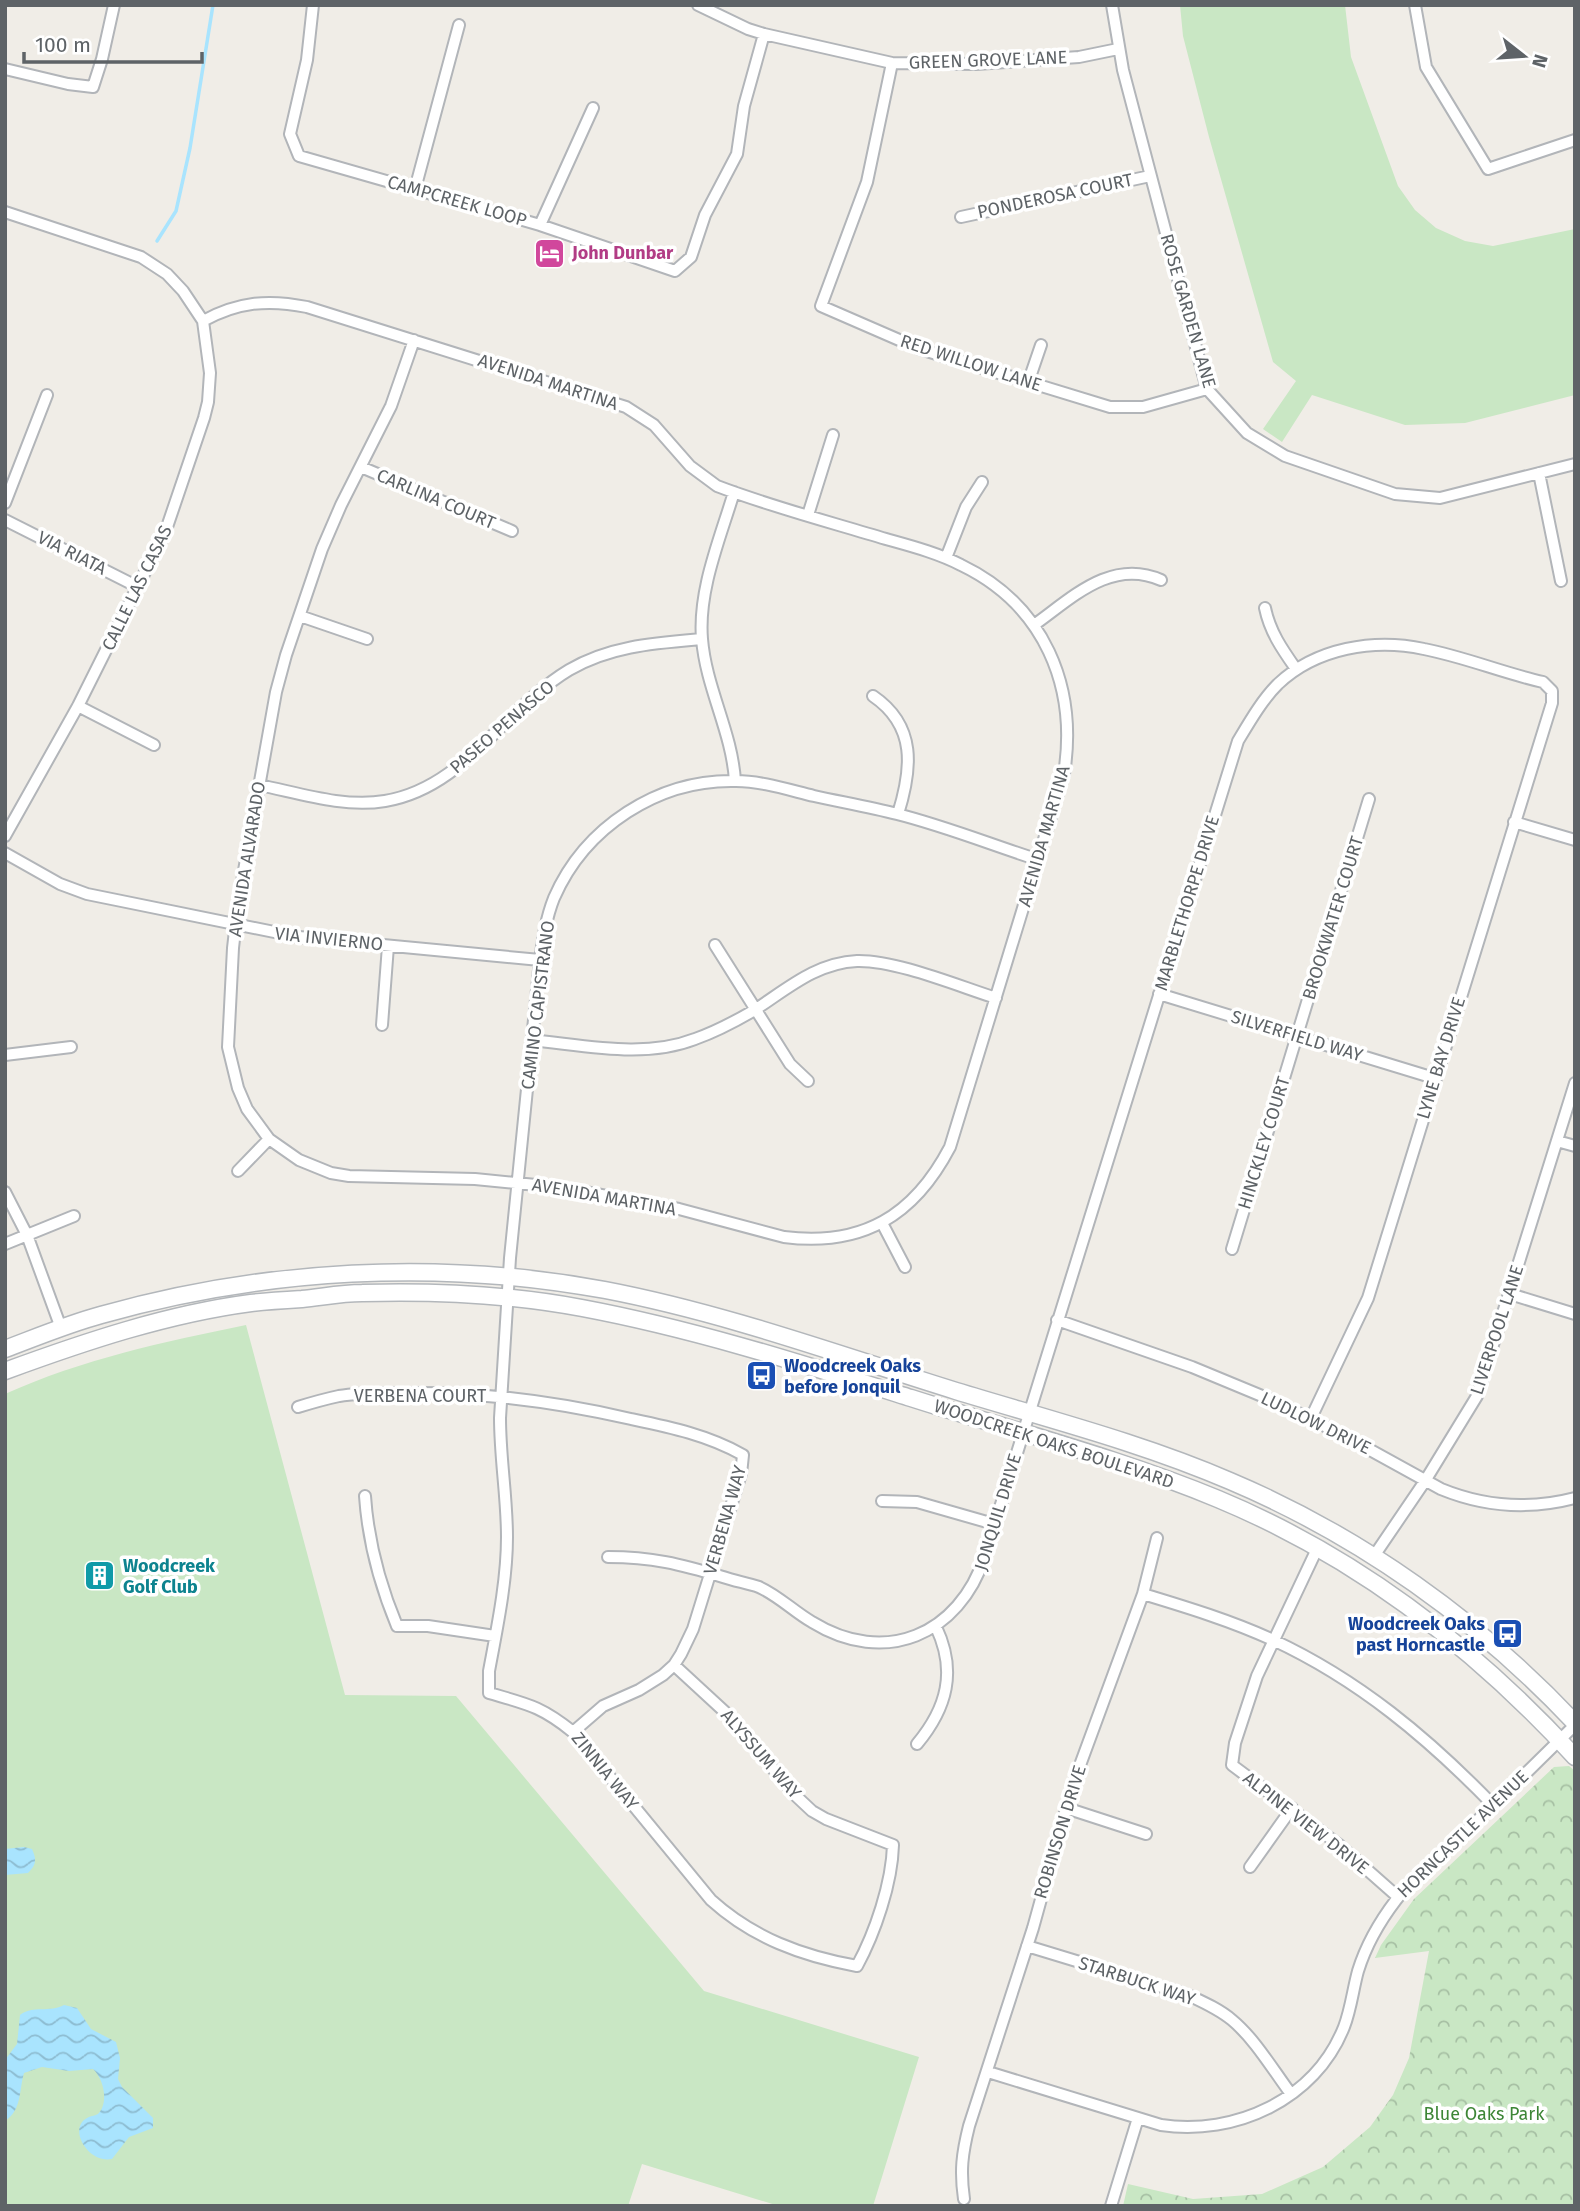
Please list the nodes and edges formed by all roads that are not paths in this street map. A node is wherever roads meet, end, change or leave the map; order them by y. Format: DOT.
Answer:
graph roads {
  1 [pos="114,5"];
  2 [pos="313,5"];
  3 [pos="698,5"];
  4 [pos="1112,5"];
  5 [pos="1415,5"];
  6 [pos="459,25"];
  7 [pos="764,34"];
  8 [pos="1118,49"];
  9 [pos="892,63"];
  10 [pos="5,69"];
  11 [pos="593,108"];
  12 [pos="1575,140"];
  13 [pos="1150,176"];
  14 [pos="415,189"];
  15 [pos="5,212"];
  16 [pos="961,217"];
  17 [pos="540,225"];
  18 [pos="203,321"];
  19 [pos="414,340"];
  20 [pos="1041,345"];
  21 [pos="1028,383"];
  22 [pos="1207,389"];
  23 [pos="47,395"];
  24 [pos="833,435"];
  25 [pos="1575,464"];
  26 [pos="360,467"];
  27 [pos="1538,473"];
  28 [pos="982,482"];
  29 [pos="734,492"];
  30 [pos="5,503"];
  31 [pos="808,515"];
  32 [pos="5,520"];
  33 [pos="512,531"];
  34 [pos="946,558"];
  35 [pos="1161,580"];
  36 [pos="1561,581"];
  37 [pos="138,587"];
  38 [pos="1265,608"];
  39 [pos="300,616"];
  40 [pos="1034,625"];
  41 [pos="367,639"];
  42 [pos="702,639"];
  43 [pos="1296,669"];
  44 [pos="1552,691"];
  45 [pos="873,696"];
  46 [pos="78,705"];
  47 [pos="154,745"];
  48 [pos="736,781"];
  49 [pos="259,785"];
  50 [pos="1369,799"];
  51 [pos="898,814"];
  52 [pos="1514,822"];
  53 [pos="5,836"];
  54 [pos="1575,840"];
  55 [pos="5,853"];
  56 [pos="1039,860"];
  57 [pos="235,925"];
  58 [pos="715,945"];
  59 [pos="388,946"];
  60 [pos="540,960"];
  61 [pos="1158,994"];
  62 [pos="996,998"];
  63 [pos="754,1010"];
  64 [pos="382,1025"];
  65 [pos="1297,1036"];
  66 [pos="531,1040"];
  67 [pos="71,1048"];
  68 [pos="5,1055"];
  69 [pos="1434,1078"];
  70 [pos="808,1081"];
  71 [pos="1575,1083"];
  72 [pos="270,1139"];
  73 [pos="1557,1140"];
  74 [pos="1575,1146"];
  75 [pos="238,1171"];
  76 [pos="517,1182"];
  77 [pos="5,1192"];
  78 [pos="74,1216"];
  79 [pos="882,1223"];
  80 [pos="27,1235"];
  81 [pos="5,1244"];
  82 [pos="1232,1249"];
  83 [pos="905,1267"];
  84 [pos="509,1277"];
  85 [pos="1510,1294"];
  86 [pos="507,1300"];
  87 [pos="1575,1314"];
  88 [pos="1057,1320"];
  89 [pos="61,1328"];
  90 [pos="68,1348"];
  91 [pos="5,1349"];
  92 [pos="5,1371"];
  93 [pos="501,1397"];
  94 [pos="298,1407"];
  95 [pos="1029,1411"];
  96 [pos="1311,1418"];
  97 [pos="1023,1432"];
  98 [pos="1426,1481"];
  99 [pos="365,1496"];
  100 [pos="1575,1498"];
  101 [pos="882,1501"];
  102 [pos="994,1524"];
  103 [pos="1157,1538"];
  104 [pos="1317,1549"];
  105 [pos="1374,1556"];
  106 [pos="608,1557"];
  107 [pos="710,1573"];
  108 [pos="1143,1594"];
  109 [pos="936,1627"];
  110 [pos="495,1636"];
  111 [pos="1273,1640"];
  112 [pos="674,1665"];
  113 [pos="1575,1724"];
  114 [pos="573,1731"];
  115 [pos="1559,1740"];
  116 [pos="917,1744"];
  117 [pos="1575,1756"];
  118 [pos="1493,1805"];
  119 [pos="1066,1808"];
  120 [pos="1292,1808"];
  121 [pos="1146,1834"];
  122 [pos="1250,1867"];
  123 [pos="1398,1897"];
  124 [pos="1027,1946"];
  125 [pos="857,1966"];
  126 [pos="988,2072"];
  127 [pos="1290,2094"];
  128 [pos="1138,2118"];
  129 [pos="964,2199"];
  130 [pos="1111,2206"];
  1 -- 10 [label="street"];
  2 -- 14 [label="street, CAMPCREEK LOOP"];
  3 -- 7 [label="street, GREEN GROVE LANE"];
  4 -- 8 [label="street, ROSE GARDEN LANE"];
  5 -- 12 [label="street"];
  6 -- 14 [label="street"];
  7 -- 9 [label="street, GREEN GROVE LANE"];
  7 -- 17 [label="street, CAMPCREEK LOOP"];
  8 -- 9 [label="street, GREEN GROVE LANE"];
  8 -- 13 [label="street, ROSE GARDEN LANE"];
  9 -- 21 [label="street, RED WILLOW LANE"];
  11 -- 17 [label="street"];
  13 -- 16 [label="street, PONDEROSA COURT"];
  13 -- 22 [label="street, ROSE GARDEN LANE"];
  14 -- 17 [label="street, CAMPCREEK LOOP"];
  15 -- 18 [label="street"];
  18 -- 19 [label="street, AVENIDA MARTINA"];
  18 -- 37 [label="street, CALLE LAS CASAS"];
  19 -- 26 [label="street, AVENIDA ALVARADO"];
  19 -- 29 [label="street, AVENIDA MARTINA"];
  20 -- 21 [label="street"];
  21 -- 22 [label="street, RED WILLOW LANE"];
  22 -- 27 [label="street, ROSE GARDEN LANE"];
  23 -- 30 [label="street"];
  24 -- 31 [label="street"];
  25 -- 27 [label="street, ROSE GARDEN LANE"];
  26 -- 33 [label="street, CARLINA COURT"];
  26 -- 39 [label="street, AVENIDA ALVARADO"];
  27 -- 36 [label="street"];
  28 -- 34 [label="street"];
  29 -- 31 [label="street, AVENIDA MARTINA"];
  29 -- 42 [label="street"];
  31 -- 34 [label="street, AVENIDA MARTINA"];
  32 -- 37 [label="street, VIA RIATA"];
  34 -- 40 [label="street, AVENIDA MARTINA"];
  35 -- 40 [label="street"];
  37 -- 46 [label="street, CALLE LAS CASAS"];
  38 -- 43 [label="street"];
  39 -- 41 [label="street"];
  39 -- 49 [label="street, AVENIDA ALVARADO"];
  40 -- 56 [label="street, AVENIDA MARTINA"];
  42 -- 48 [label="street"];
  42 -- 49 [label="street, PASEO PENASCO"];
  43 -- 44 [label="street, MARBLETHORPE DRIVE"];
  43 -- 61 [label="street, MARBLETHORPE DRIVE"];
  44 -- 52 [label="street, LYNE BAY DRIVE"];
  45 -- 51 [label="street"];
  46 -- 47 [label="street"];
  46 -- 53 [label="street, CALLE LAS CASAS"];
  48 -- 51 [label="street, CAMINO CAPISTRANO"];
  48 -- 60 [label="street, CAMINO CAPISTRANO"];
  49 -- 57 [label="street, AVENIDA ALVARADO"];
  50 -- 65 [label="street, BROOKWATER COURT"];
  51 -- 56 [label="street, CAMINO CAPISTRANO"];
  52 -- 54 [label="street"];
  52 -- 69 [label="street, LYNE BAY DRIVE"];
  55 -- 57 [label="street, VIA INVIERNO"];
  56 -- 62 [label="street, AVENIDA MARTINA"];
  57 -- 59 [label="street, VIA INVIERNO"];
  57 -- 72 [label="street, AVENIDA ALVARADO"];
  58 -- 63 [label="street"];
  59 -- 60 [label="street, VIA INVIERNO"];
  59 -- 64 [label="street"];
  60 -- 66 [label="street, CAMINO CAPISTRANO"];
  61 -- 65 [label="street, SILVERFIELD WAY"];
  61 -- 88 [label="street, MARBLETHORPE DRIVE"];
  62 -- 63 [label="street"];
  62 -- 79 [label="street, AVENIDA MARTINA"];
  63 -- 66 [label="street"];
  63 -- 70 [label="street"];
  65 -- 69 [label="street, SILVERFIELD WAY"];
  65 -- 82 [label="street, HINCKLEY COURT"];
  66 -- 76 [label="street, CAMINO CAPISTRANO"];
  67 -- 68 [label="street"];
  69 -- 96 [label="street, LYNE BAY DRIVE"];
  71 -- 73 [label="street, LIVERPOOL LANE"];
  72 -- 75 [label="street"];
  72 -- 76 [label="street, AVENIDA ALVARADO"];
  73 -- 74 [label="street"];
  73 -- 85 [label="street, LIVERPOOL LANE"];
  76 -- 79 [label="street, AVENIDA MARTINA"];
  76 -- 84 [label="street, CAMINO CAPISTRANO"];
  77 -- 80 [label="street"];
  78 -- 80 [label="street"];
  79 -- 83 [label="street"];
  80 -- 81 [label="street"];
  80 -- 89 [label="street"];
  84 -- 86 [label="street, CAMINO CAPISTRANO"];
  84 -- 89 [label="main road, WOODCREEK OAKS BOULEVARD"];
  84 -- 95 [label="main road, WOODCREEK OAKS BOULEVARD"];
  85 -- 87 [label="street"];
  85 -- 98 [label="street, LIVERPOOL LANE"];
  86 -- 90 [label="main road, WOODCREEK OAKS BOULEVARD"];
  86 -- 93 [label="street, ZINNIA WAY"];
  86 -- 97 [label="main road, WOODCREEK OAKS BOULEVARD"];
  88 -- 95 [label="street, MARBLETHORPE DRIVE"];
  88 -- 96 [label="street, LUDLOW DRIVE"];
  89 -- 90 [label="main road"];
  89 -- 91 [label="main road, WOODCREEK OAKS BOULEVARD"];
  90 -- 92 [label="main road, WOODCREEK OAKS BOULEVARD"];
  93 -- 94 [label="street, VERBENA COURT"];
  93 -- 107 [label="street, VERBENA WAY"];
  93 -- 110 [label="street, ZINNIA WAY"];
  95 -- 97 [label="street, JONQUIL DRIVE"];
  95 -- 105 [label="main road, WOODCREEK OAKS BOULEVARD"];
  96 -- 98 [label="street, LUDLOW DRIVE"];
  97 -- 102 [label="street, JONQUIL DRIVE"];
  97 -- 104 [label="main road, WOODCREEK OAKS BOULEVARD"];
  98 -- 100 [label="street, LUDLOW DRIVE"];
  98 -- 105 [label="street, LIVERPOOL LANE"];
  99 -- 110 [label="street"];
  101 -- 102 [label="street"];
  102 -- 109 [label="street, JONQUIL DRIVE"];
  103 -- 108 [label="street, ROBINSON DRIVE"];
  104 -- 111 [label="street, ALPINE VIEW DRIVE"];
  104 -- 115 [label="main road, WOODCREEK OAKS BOULEVARD"];
  105 -- 113 [label="main road, WOODCREEK OAKS BOULEVARD"];
  106 -- 107 [label="street, JONQUIL DRIVE"];
  107 -- 109 [label="street, JONQUIL DRIVE"];
  107 -- 112 [label="street, VERBENA WAY"];
  108 -- 111 [label="street"];
  108 -- 119 [label="street, ROBINSON DRIVE"];
  109 -- 116 [label="street"];
  110 -- 114 [label="street, ZINNIA WAY"];
  111 -- 118 [label="street"];
  111 -- 120 [label="street, ALPINE VIEW DRIVE"];
  112 -- 114 [label="street, VERBENA WAY"];
  112 -- 125 [label="street, ALYSSUM WAY"];
  113 -- 115 [label="street, HORNCASTLE AVENUE"];
  114 -- 125 [label="street, ZINNIA WAY"];
  115 -- 117 [label="main road, WOODCREEK OAKS BOULEVARD"];
  115 -- 118 [label="street, HORNCASTLE AVENUE"];
  118 -- 123 [label="street, HORNCASTLE AVENUE"];
  119 -- 121 [label="street"];
  119 -- 124 [label="street, ROBINSON DRIVE"];
  120 -- 122 [label="street"];
  120 -- 123 [label="street, ALPINE VIEW DRIVE"];
  123 -- 127 [label="street, HORNCASTLE AVENUE"];
  124 -- 126 [label="street, ROBINSON DRIVE"];
  124 -- 127 [label="street, STARBUCK WAY"];
  126 -- 128 [label="street, HORNCASTLE AVENUE"];
  126 -- 129 [label="street, ROBINSON DRIVE"];
  127 -- 128 [label="street, HORNCASTLE AVENUE"];
  128 -- 130 [label="street"];
}
